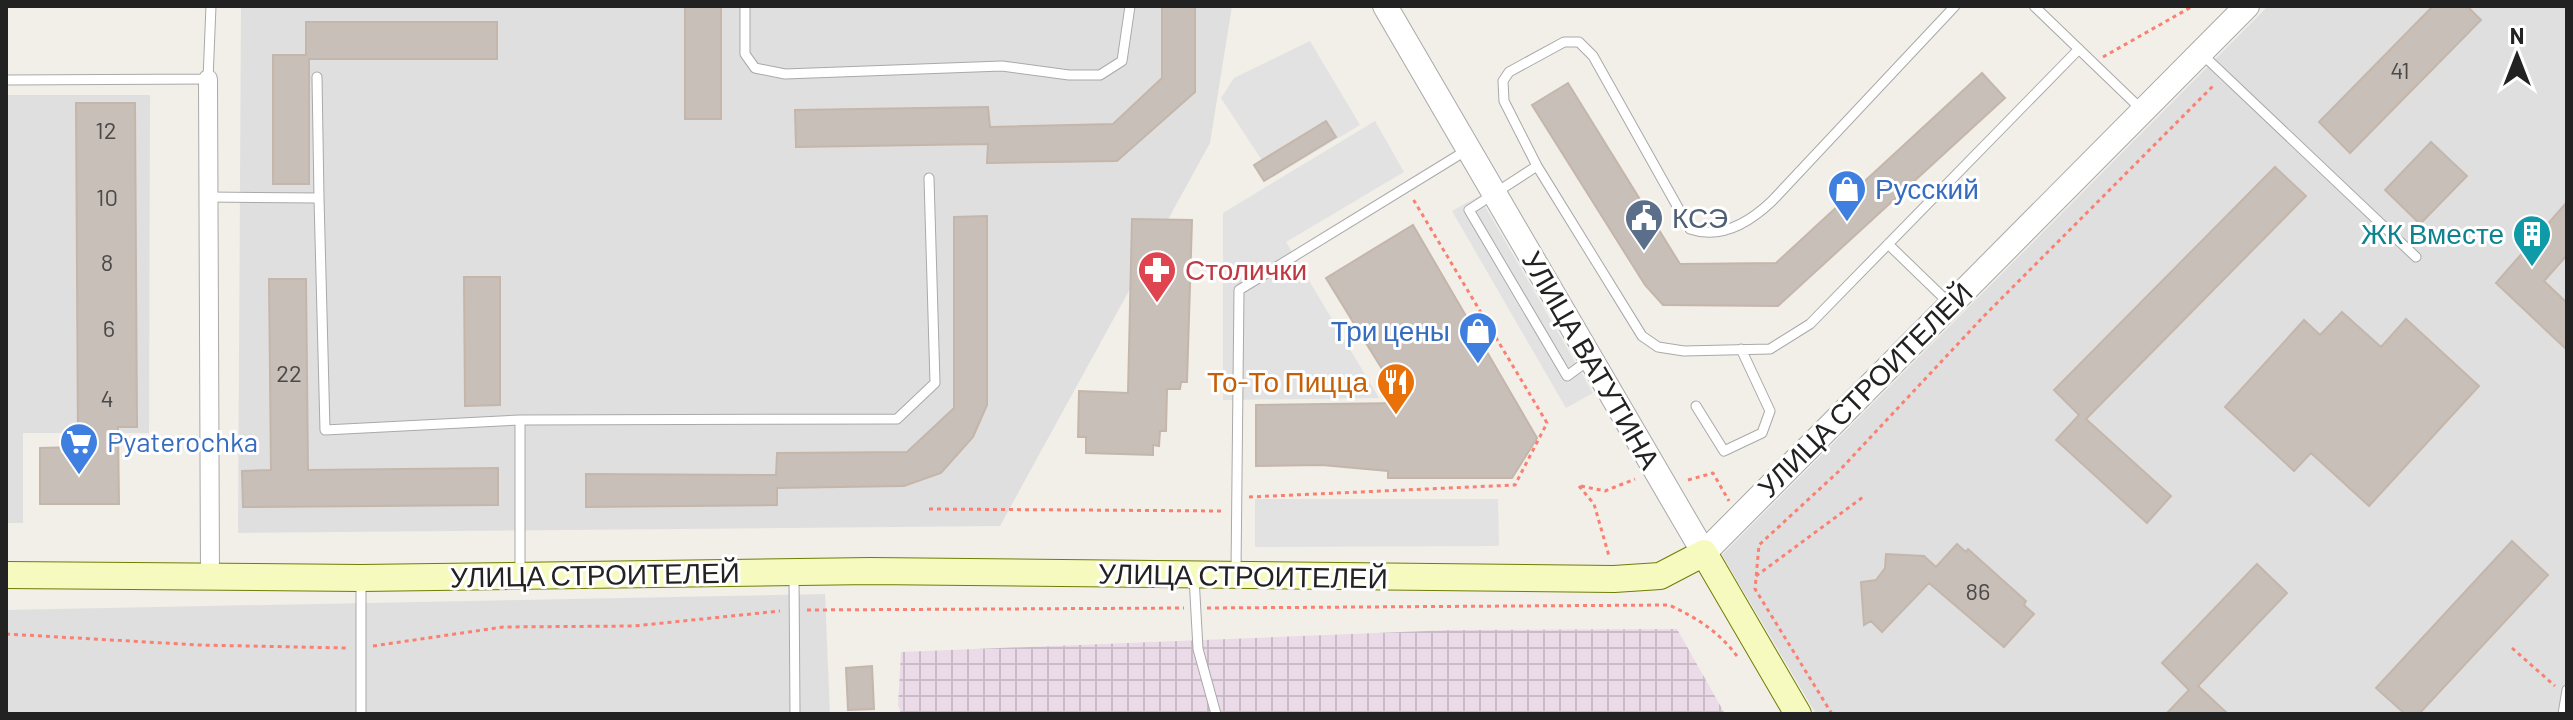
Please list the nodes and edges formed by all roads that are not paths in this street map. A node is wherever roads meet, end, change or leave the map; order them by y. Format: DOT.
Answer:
graph roads {
  1 [pos="211,6"];
  2 [pos="745,6"];
  3 [pos="1130,6"];
  4 [pos="1385,6"];
  5 [pos="1955,6"];
  6 [pos="2034,6"];
  7 [pos="2247,6"];
  8 [pos="2079,49"];
  9 [pos="2201,52"];
  10 [pos="317,77"];
  11 [pos="208,79"];
  12 [pos="6,80"];
  13 [pos="2143,111"];
  14 [pos="1467,150"];
  15 [pos="1537,166"];
  16 [pos="929,178"];
  17 [pos="1494,193"];
  18 [pos="208,197"];
  19 [pos="319,198"];
  20 [pos="1888,244"];
  21 [pos="2416,257"];
  22 [pos="1950,305"];
  23 [pos="1741,349"];
  24 [pos="1696,406"];
  25 [pos="520,420"];
  26 [pos="1704,553"];
  27 [pos="794,573"];
  28 [pos="6,575"];
  29 [pos="520,577"];
  30 [pos="1194,577"];
  31 [pos="1236,577"];
  32 [pos="361,578"];
  33 [pos="210,579"];
  34 [pos="2565,692"];
  35 [pos="361,714"];
  36 [pos="795,714"];
  37 [pos="1216,714"];
  38 [pos="1798,714"];
  39 [pos="2563,714"];
  1 -- 11 [label="lane"];
  2 -- 3 [label="lane"];
  4 -- 14 [label="street, УЛИЦА ВАТУТИНА"];
  5 -- 15 [label="lane"];
  6 -- 8 [label="lane"];
  7 -- 9 [label="street, УЛИЦА СТРОИТЕЛЕЙ"];
  8 -- 13 [label="lane"];
  8 -- 20 [label="lane"];
  9 -- 13 [label="street, УЛИЦА СТРОИТЕЛЕЙ"];
  9 -- 21 [label="lane"];
  10 -- 19 [label="lane"];
  11 -- 12 [label="lane"];
  11 -- 18 [label="street"];
  13 -- 22 [label="street, УЛИЦА СТРОИТЕЛЕЙ"];
  14 -- 17 [label="street, УЛИЦА ВАТУТИНА"];
  14 -- 31 [label="lane"];
  15 -- 17 [label="lane"];
  15 -- 23 [label="lane"];
  16 -- 25 [label="lane"];
  17 -- 26 [label="street, УЛИЦА ВАТУТИНА"];
  18 -- 19 [label="lane"];
  18 -- 33 [label="street"];
  19 -- 25 [label="lane"];
  20 -- 22 [label="lane"];
  20 -- 23 [label="lane"];
  22 -- 26 [label="street, УЛИЦА СТРОИТЕЛЕЙ"];
  23 -- 24 [label="lane"];
  25 -- 29 [label="lane"];
  26 -- 31 [label="main road, УЛИЦА СТРОИТЕЛЕЙ"];
  26 -- 38 [label="main road, УЛИЦА ВАТУТИНА"];
  27 -- 29 [label="main road, УЛИЦА СТРОИТЕЛЕЙ"];
  27 -- 30 [label="main road, УЛИЦА СТРОИТЕЛЕЙ"];
  27 -- 36 [label="lane"];
  28 -- 33 [label="main road, УЛИЦА СТРОИТЕЛЕЙ"];
  29 -- 32 [label="main road, УЛИЦА СТРОИТЕЛЕЙ"];
  30 -- 31 [label="main road, УЛИЦА СТРОИТЕЛЕЙ"];
  30 -- 37 [label="lane"];
  32 -- 33 [label="main road, УЛИЦА СТРОИТЕЛЕЙ"];
  32 -- 35 [label="lane"];
  34 -- 39 [label="lane"];
}
